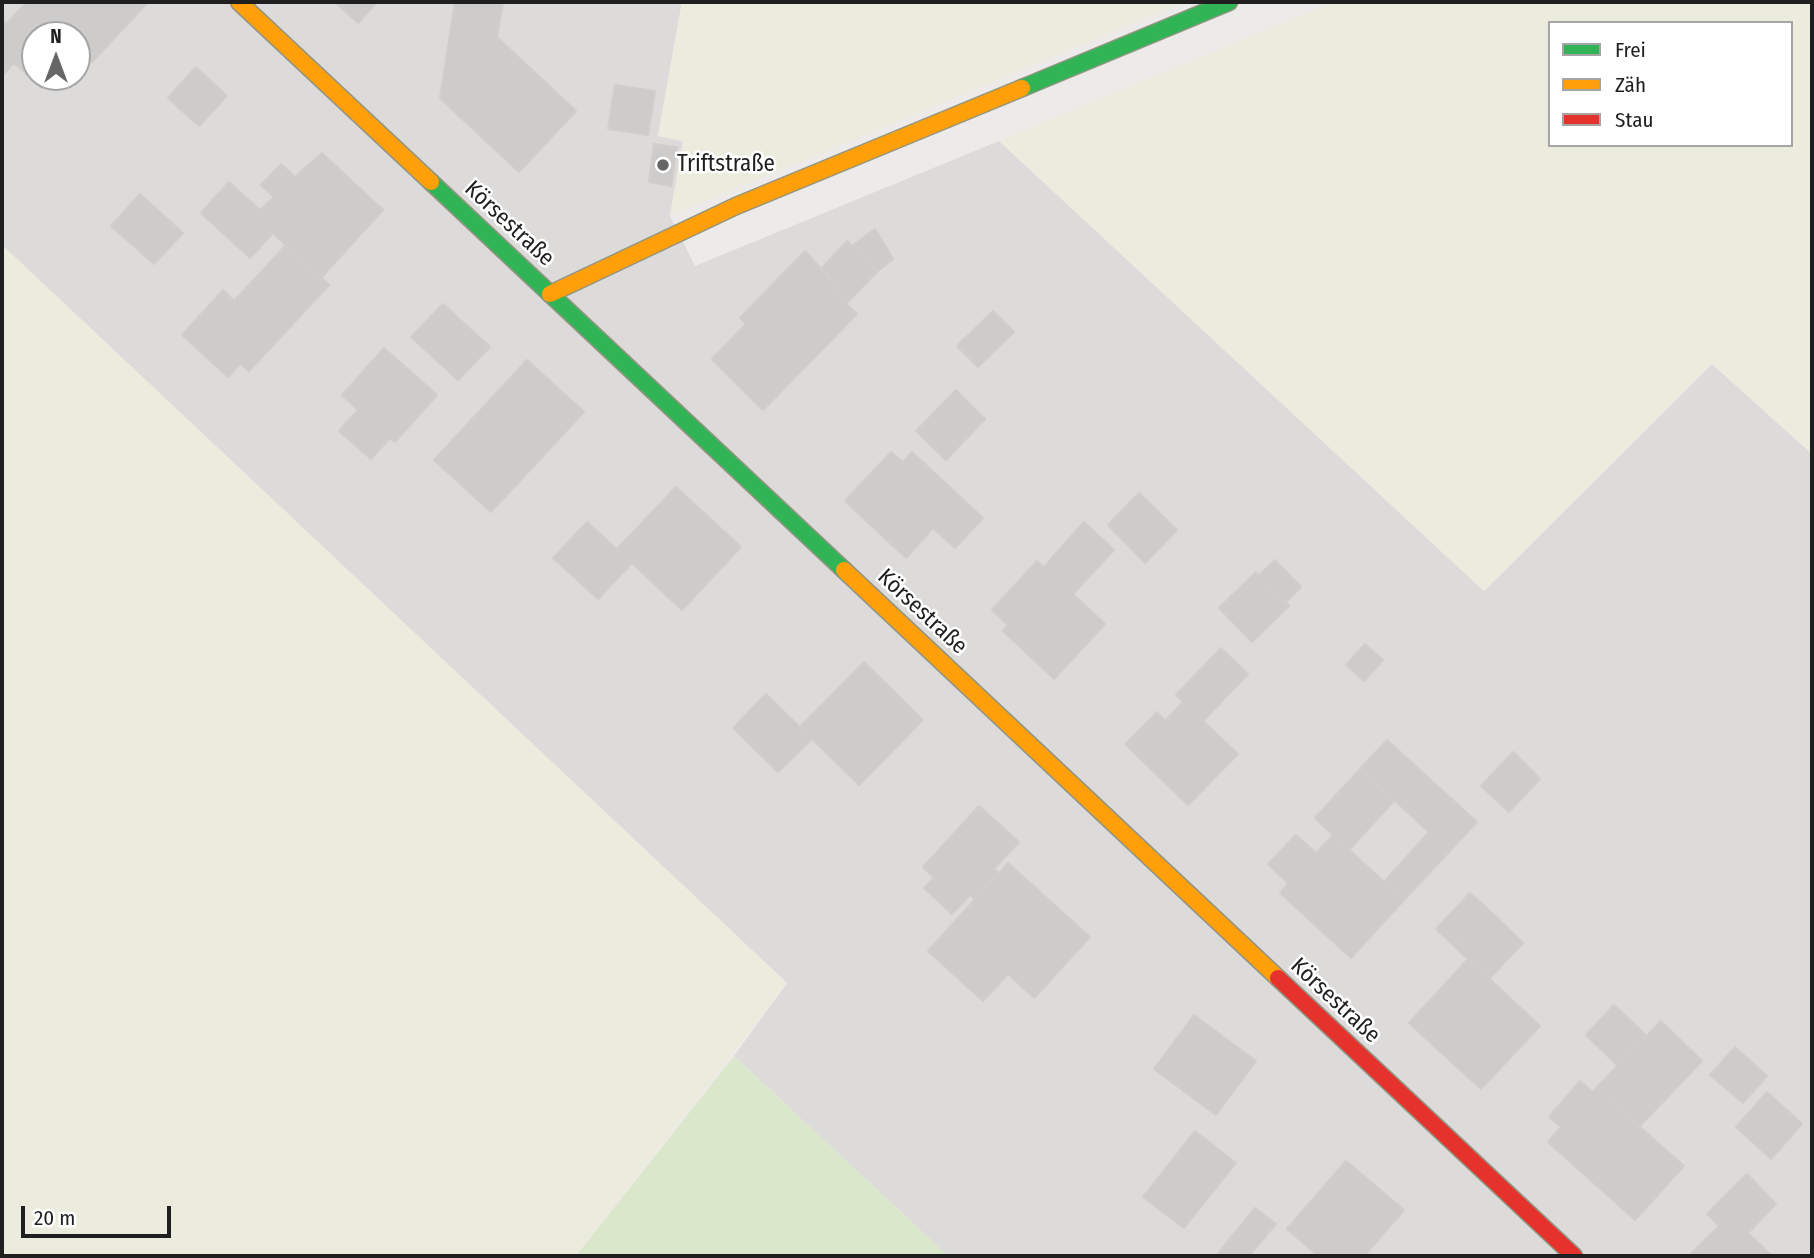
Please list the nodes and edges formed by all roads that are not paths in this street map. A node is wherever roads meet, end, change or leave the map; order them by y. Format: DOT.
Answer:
graph roads {
  1 [pos="239,2"];
  2 [pos="1229,2"];
  3 [pos="550,294"];
  4 [pos="1574,1256"];
  1 -- 3 [label="street, Körsestraße"];
  2 -- 3 [label="street"];
  3 -- 4 [label="street, Körsestraße"];
}
